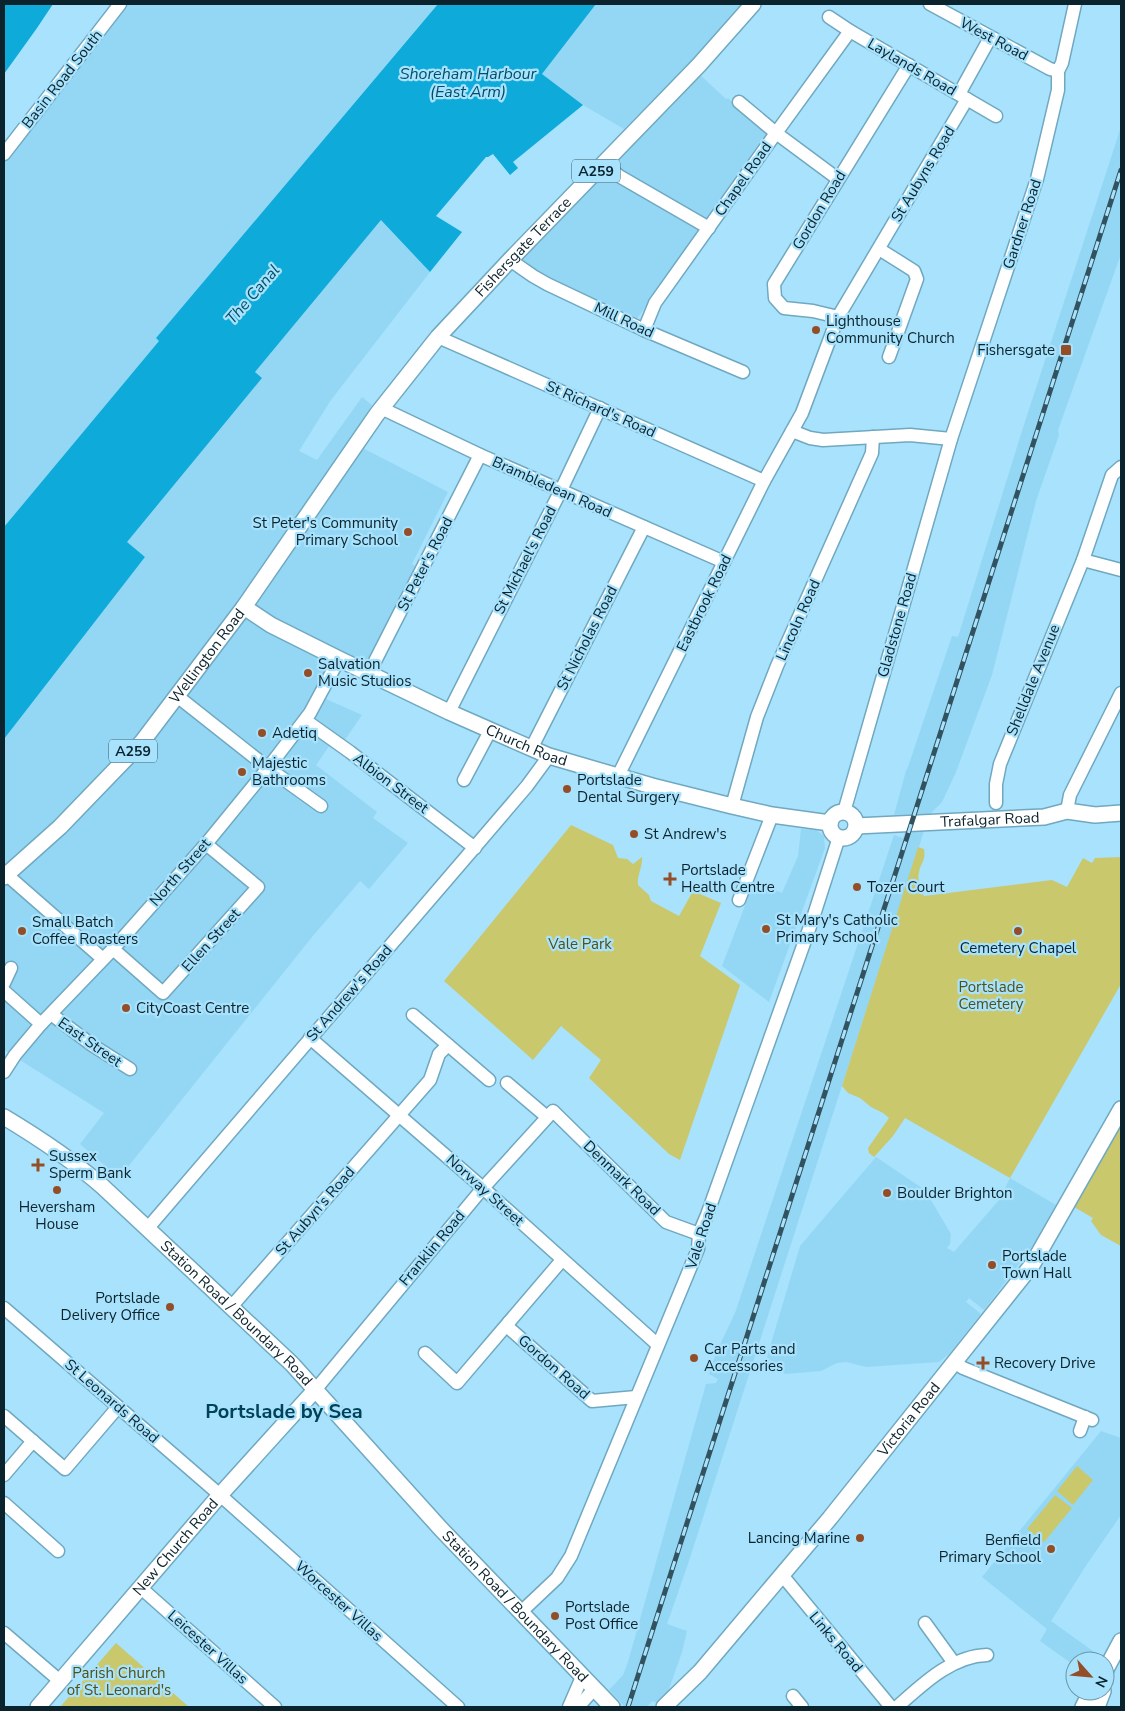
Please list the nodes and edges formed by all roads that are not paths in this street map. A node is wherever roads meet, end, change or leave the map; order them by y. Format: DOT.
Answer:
graph roads {
  1 [pos="120,4"];
  2 [pos="753,4"];
  3 [pos="930,4"];
  4 [pos="1076,4"];
  5 [pos="829,17"];
  6 [pos="850,31"];
  7 [pos="990,38"];
  8 [pos="908,65"];
  9 [pos="1058,71"];
  10 [pos="963,97"];
  11 [pos="739,102"];
  12 [pos="996,116"];
  13 [pos="776,133"];
  14 [pos="4,154"];
  15 [pos="604,163"];
  16 [pos="838,179"];
  17 [pos="709,228"];
  18 [pos="879,249"];
  19 [pos="510,260"];
  20 [pos="838,317"];
  21 [pos="644,330"];
  22 [pos="438,337"];
  23 [pos="889,357"];
  24 [pos="743,372"];
  25 [pos="382,408"];
  26 [pos="600,408"];
  27 [pos="792,431"];
  28 [pos="873,437"];
  29 [pos="951,439"];
  30 [pos="480,455"];
  31 [pos="1121,468"];
  32 [pos="764,481"];
  33 [pos="561,490"];
  34 [pos="644,528"];
  35 [pos="1082,560"];
  36 [pos="724,562"];
  37 [pos="1121,570"];
  38 [pos="244,607"];
  39 [pos="338,659"];
  40 [pos="369,674"];
  41 [pos="1121,693"];
  42 [pos="177,696"];
  43 [pos="449,712"];
  44 [pos="305,720"];
  45 [pos="490,731"];
  46 [pos="531,749"];
  47 [pos="548,756"];
  48 [pos="268,768"];
  49 [pos="618,776"];
  50 [pos="464,780"];
  51 [pos="996,803"];
  52 [pos="321,806"];
  53 [pos="732,806"];
  54 [pos="844,812"];
  55 [pos="1067,812"];
  56 [pos="1121,813"];
  57 [pos="772,815"];
  58 [pos="830,823"];
  59 [pos="856,826"];
  60 [pos="839,837"];
  61 [pos="206,844"];
  62 [pos="475,848"];
  63 [pos="5,876"];
  64 [pos="739,900"];
  65 [pos="113,949"];
  66 [pos="103,959"];
  67 [pos="11,968"];
  68 [pos="4,983"];
  69 [pos="4,991"];
  70 [pos="51,1014"];
  71 [pos="413,1015"];
  72 [pos="41,1024"];
  73 [pos="310,1038"];
  74 [pos="448,1045"];
  75 [pos="130,1069"];
  76 [pos="4,1072"];
  77 [pos="489,1080"];
  78 [pos="507,1083"];
  79 [pos="1121,1109"];
  80 [pos="550,1114"];
  81 [pos="399,1115"];
  82 [pos="4,1117"];
  83 [pos="483,1188"];
  84 [pos="147,1229"];
  85 [pos="699,1234"];
  86 [pos="562,1260"];
  87 [pos="4,1308"];
  88 [pos="231,1308"];
  89 [pos="509,1322"];
  90 [pos="658,1345"];
  91 [pos="425,1353"];
  92 [pos="954,1362"];
  93 [pos="316,1389"];
  94 [pos="636,1397"];
  95 [pos="118,1407"];
  96 [pos="4,1416"];
  97 [pos="1080,1431"];
  98 [pos="33,1441"];
  99 [pos="4,1475"];
  100 [pos="220,1495"];
  101 [pos="4,1503"];
  102 [pos="58,1551"];
  103 [pos="782,1576"];
  104 [pos="141,1588"];
  105 [pos="521,1612"];
  106 [pos="925,1623"];
  107 [pos="4,1633"];
  108 [pos="1121,1641"];
  109 [pos="1115,1652"];
  110 [pos="987,1655"];
  111 [pos="954,1663"];
  112 [pos="582,1677"];
  113 [pos="60,1681"];
  114 [pos="594,1689"];
  115 [pos="792,1696"];
  116 [pos="38,1707"];
  117 [pos="275,1707"];
  118 [pos="458,1707"];
  119 [pos="569,1707"];
  120 [pos="578,1707"];
  121 [pos="612,1707"];
  122 [pos="664,1707"];
  123 [pos="802,1707"];
  124 [pos="891,1707"];
  125 [pos="897,1707"];
  1 -- 14 [label="street, Basin Road South"];
  2 -- 15 [label="main road, Fishersgate Terrace / A259"];
  3 -- 7 [label="street, West Road"];
  4 -- 9 [label="street, Gardner Road"];
  5 -- 6 [label="street, Laylands Road"];
  6 -- 8 [label="street, Laylands Road"];
  6 -- 13 [label="street, Chapel Road"];
  7 -- 9 [label="street, West Road"];
  7 -- 10 [label="street, St Aubyns Road"];
  8 -- 10 [label="street, Laylands Road"];
  8 -- 16 [label="street, Gordon Road"];
  9 -- 29 [label="street, Gardner Road"];
  10 -- 12 [label="street, Laylands Road"];
  10 -- 18 [label="street, St Aubyns Road"];
  11 -- 13 [label="street"];
  13 -- 16 [label="street"];
  13 -- 17 [label="street, Chapel Road"];
  15 -- 17 [label="street"];
  15 -- 19 [label="main road, Fishersgate Terrace / A259"];
  16 -- 20 [label="street, Gordon Road"];
  17 -- 21 [label="street, Chapel Road"];
  18 -- 20 [label="street, St Aubyns Road"];
  18 -- 23 [label="street"];
  19 -- 21 [label="street, Mill Road"];
  19 -- 22 [label="main road, Fishersgate Terrace / A259"];
  20 -- 27 [label="street, Eastbrook Road"];
  21 -- 24 [label="street, Mill Road"];
  22 -- 25 [label="main road, Fishersgate Terrace / A259"];
  22 -- 26 [label="street, St Richard's Road"];
  25 -- 30 [label="street, Brambledean Road"];
  25 -- 38 [label="main road, Wellington Road / A259"];
  26 -- 32 [label="street, St Richard's Road"];
  26 -- 33 [label="street, St Michael's Road"];
  27 -- 28 [label="street"];
  27 -- 32 [label="street, Eastbrook Road"];
  28 -- 29 [label="street"];
  28 -- 53 [label="street, Lincoln Road"];
  29 -- 54 [label="street, Gladstone Road"];
  30 -- 33 [label="street, Brambledean Road"];
  30 -- 40 [label="street, St Peter's Road"];
  31 -- 35 [label="street, Shelldale Avenue"];
  32 -- 36 [label="street, Eastbrook Road"];
  33 -- 34 [label="street, Brambledean Road"];
  33 -- 43 [label="street, St Michael's Road"];
  34 -- 36 [label="street, Brambledean Road"];
  34 -- 46 [label="street, St Nicholas Road"];
  35 -- 37 [label="street"];
  35 -- 51 [label="street, Shelldale Avenue"];
  36 -- 49 [label="street, Eastbrook Road"];
  38 -- 39 [label="main road, Church Road"];
  38 -- 42 [label="main road, Wellington Road / A259"];
  39 -- 40 [label="main road, Church Road"];
  39 -- 44 [label="street, North Street"];
  40 -- 43 [label="main road, Church Road"];
  41 -- 55 [label="street"];
  42 -- 48 [label="street"];
  42 -- 63 [label="main road, Wellington Road / A259"];
  43 -- 45 [label="main road, Church Road"];
  44 -- 48 [label="street, North Street"];
  44 -- 62 [label="street, Albion Street"];
  45 -- 46 [label="main road, Church Road"];
  45 -- 50 [label="street"];
  46 -- 47 [label="main road, Church Road"];
  47 -- 49 [label="main road, Church Road"];
  47 -- 62 [label="street, St Andrew's Road"];
  48 -- 52 [label="street"];
  48 -- 61 [label="street, North Street"];
  49 -- 53 [label="main road, Church Road"];
  53 -- 57 [label="main road, Church Road"];
  54 -- 58 [label="main road"];
  54 -- 59 [label="main road"];
  55 -- 56 [label="main road, Trafalgar Road"];
  55 -- 59 [label="main road, Trafalgar Road"];
  57 -- 58 [label="main road, Church Road"];
  57 -- 64 [label="street"];
  58 -- 60 [label="main road"];
  59 -- 60 [label="main road"];
  60 -- 85 [label="street, Vale Road"];
  61 -- 65 [label="street, North Street"];
  61 -- 65 [label="street, Ellen Street"];
  62 -- 73 [label="street, St Andrew's Road"];
  63 -- 66 [label="street"];
  65 -- 66 [label="street, North Street"];
  66 -- 70 [label="street, North Street"];
  67 -- 68 [label="street"];
  69 -- 72 [label="street"];
  70 -- 72 [label="street, North Street"];
  70 -- 75 [label="street, East Street"];
  71 -- 74 [label="street"];
  72 -- 76 [label="street, North Street"];
  73 -- 81 [label="street, Norway Street"];
  73 -- 84 [label="street, St Andrew's Road"];
  74 -- 77 [label="street"];
  74 -- 81 [label="street, St Aubyn's Road"];
  78 -- 80 [label="street, Denmark Road"];
  79 -- 92 [label="main road, Victoria Road"];
  80 -- 83 [label="street, Franklin Road"];
  80 -- 85 [label="street, Denmark Road"];
  81 -- 83 [label="street, Norway Street"];
  81 -- 88 [label="street, St Aubyn's Road"];
  82 -- 84 [label="main road, Station Road / Boundary Road"];
  83 -- 86 [label="street, Norway Street"];
  83 -- 93 [label="street, Franklin Road"];
  84 -- 88 [label="main road, Station Road / Boundary Road"];
  85 -- 90 [label="street, Vale Road"];
  86 -- 89 [label="street"];
  86 -- 90 [label="street, Norway Street"];
  87 -- 95 [label="street, St Leonards Road"];
  88 -- 93 [label="main road, Station Road / Boundary Road"];
  89 -- 91 [label="street"];
  89 -- 94 [label="street, Gordon Road"];
  90 -- 94 [label="street, Vale Road"];
  92 -- 97 [label="street"];
  92 -- 103 [label="main road, Victoria Road"];
  93 -- 100 [label="main road, New Church Road"];
  93 -- 105 [label="main road, Station Road / Boundary Road"];
  94 -- 105 [label="street, Vale Road"];
  95 -- 98 [label="street"];
  95 -- 100 [label="street, St Leonards Road"];
  96 -- 98 [label="street"];
  98 -- 99 [label="street"];
  100 -- 104 [label="main road, New Church Road"];
  100 -- 118 [label="street, Worcester Villas"];
  101 -- 102 [label="street"];
  103 -- 122 [label="main road, Victoria Road"];
  103 -- 124 [label="street, Links Road"];
  104 -- 113 [label="main road, New Church Road"];
  104 -- 117 [label="street, Leicester Villas"];
  105 -- 112 [label="main road, Station Road / Boundary Road"];
  106 -- 111 [label="street"];
  107 -- 113 [label="street"];
  108 -- 109 [label="main road"];
  110 -- 111 [label="street"];
  111 -- 125 [label="street"];
  112 -- 114 [label="main road, Station Road / Boundary Road"];
  112 -- 119 [label="street"];
  113 -- 116 [label="main road, New Church Road"];
  114 -- 120 [label="street"];
  114 -- 121 [label="main road, Station Road / Boundary Road"];
  115 -- 123 [label="street"];
}
